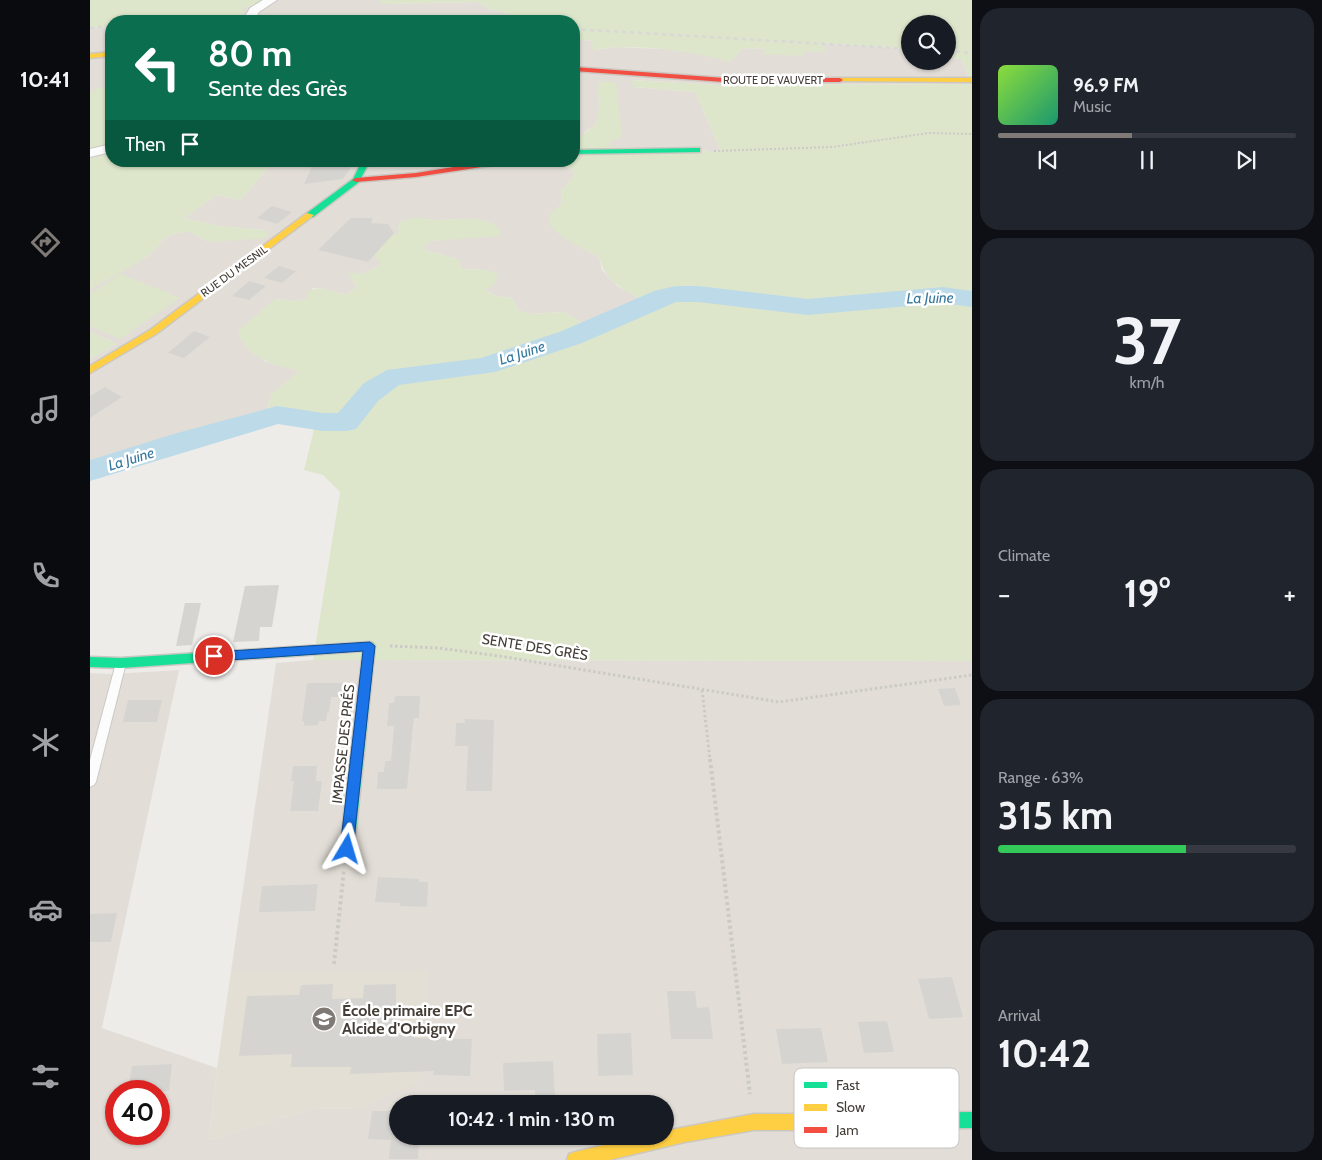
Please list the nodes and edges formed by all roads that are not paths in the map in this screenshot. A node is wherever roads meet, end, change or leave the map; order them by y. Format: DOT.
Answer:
graph roads {
  1 [pos="271,0"];
  2 [pos="251,15"];
  3 [pos="105,55"];
  4 [pos="90,56"];
  5 [pos="580,69"];
  6 [pos="972,80"];
  7 [pos="105,150"];
  8 [pos="697,150"];
  9 [pos="580,152"];
  10 [pos="90,154"];
  11 [pos="363,167"];
  12 [pos="469,167"];
  13 [pos="356,180"];
  14 [pos="90,370"];
  15 [pos="90,662"];
  16 [pos="121,663"];
  17 [pos="90,782"];
  18 [pos="347,849"];
  19 [pos="959,1120"];
  20 [pos="972,1120"];
  21 [pos="794,1122"];
  22 [pos="575,1160"];
  1 -- 2 [label="street"];
  3 -- 4 [label="street"];
  5 -- 6 [label="street, ROUTE DE VAUVERT"];
  7 -- 10 [label="street"];
  8 -- 9 [label="street"];
  11 -- 13 [label="street, RUE DU MESNIL"];
  12 -- 13 [label="street"];
  13 -- 14 [label="street, RUE DU MESNIL"];
  15 -- 16 [label="street"];
  16 -- 17 [label="lane"];
  16 -- 18 [label="street, IMPASSE DES PRÉS"];
  19 -- 20 [label="street"];
  21 -- 22 [label="street"];
}
